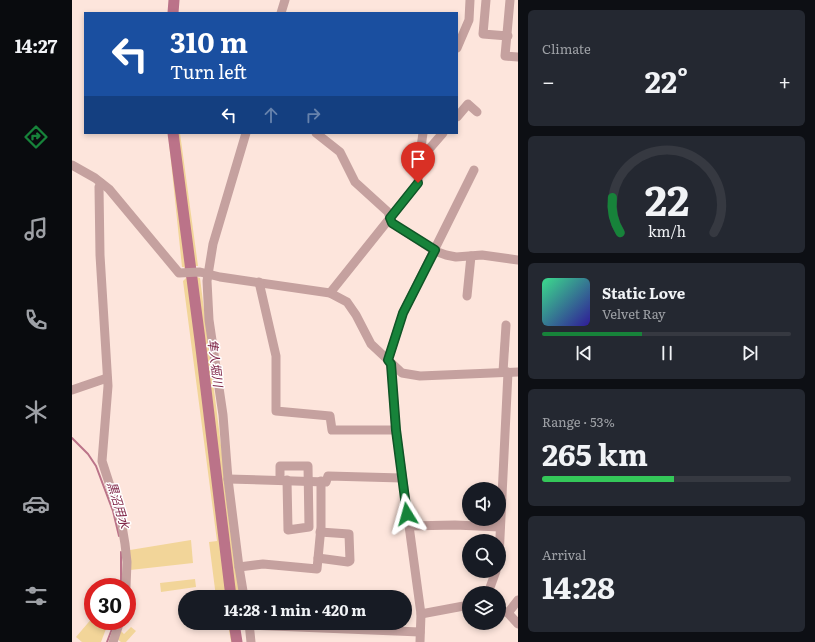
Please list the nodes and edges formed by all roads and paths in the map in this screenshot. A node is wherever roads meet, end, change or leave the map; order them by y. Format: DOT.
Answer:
graph roads {
  1 [pos="285,0"];
  2 [pos="470,0"];
  3 [pos="486,0"];
  4 [pos="510,0"];
  5 [pos="513,11"];
  6 [pos="281,12"];
  7 [pos="508,36"];
  8 [pos="458,46"];
  9 [pos="518,57"];
  10 [pos="477,112"];
  11 [pos="458,116"];
  12 [pos="246,134"];
  13 [pos="317,134"];
  14 [pos="423,134"];
  15 [pos="442,134"];
  16 [pos="420,154"];
  17 [pos="72,165"];
  18 [pos="474,170"];
  19 [pos="101,183"];
  20 [pos="390,218"];
  21 [pos="435,250"];
  22 [pos="471,256"];
  23 [pos="518,260"];
  24 [pos="203,273"];
  25 [pos="259,282"];
  26 [pos="330,293"];
  27 [pos="467,296"];
  28 [pos="506,325"];
  29 [pos="390,362"];
  30 [pos="506,372"];
  31 [pos="518,372"];
  32 [pos="107,378"];
  33 [pos="72,390"];
  34 [pos="396,430"];
  35 [pos="402,478"];
  36 [pos="228,479"];
  37 [pos="284,480"];
  38 [pos="307,481"];
  39 [pos="321,481"];
  40 [pos="409,526"];
  41 [pos="500,527"];
  42 [pos="320,532"];
  43 [pos="500,534"];
  44 [pos="318,558"];
  45 [pos="238,567"];
  46 [pos="126,578"];
  47 [pos="243,590"];
  48 [pos="518,600"];
  49 [pos="462,606"];
  50 [pos="508,613"];
  51 [pos="421,614"];
  52 [pos="518,624"];
  53 [pos="117,630"];
  54 [pos="250,630"];
  55 [pos="377,630"];
  56 [pos="420,632"];
  57 [pos="113,642"];
  58 [pos="251,642"];
  59 [pos="420,642"];
  1 -- 6 [label="street"];
  2 -- 8 [label="street"];
  3 -- 7 [label="street"];
  4 -- 5 [label="street"];
  5 -- 7 [label="street"];
  7 -- 9 [label="street"];
  10 -- 11 [label="street"];
  12 -- 24 [label="street"];
  13 -- 20 [label="street"];
  14 -- 16 [label="street"];
  15 -- 16 [label="street"];
  16 -- 20 [label="street"];
  17 -- 19 [label="street"];
  18 -- 21 [label="street"];
  19 -- 24 [label="street"];
  19 -- 32 [label="street"];
  20 -- 21 [label="street"];
  20 -- 26 [label="street"];
  21 -- 22 [label="street"];
  21 -- 29 [label="street"];
  22 -- 23 [label="street"];
  22 -- 27 [label="street"];
  24 -- 25 [label="street"];
  24 -- 36 [label="street"];
  25 -- 26 [label="street"];
  25 -- 34 [label="street"];
  26 -- 29 [label="street"];
  28 -- 30 [label="street"];
  29 -- 30 [label="street"];
  29 -- 34 [label="street"];
  30 -- 31 [label="street"];
  30 -- 41 [label="street"];
  32 -- 33 [label="street"];
  32 -- 46 [label="street"];
  34 -- 35 [label="street"];
  35 -- 39 [label="street"];
  35 -- 40 [label="street"];
  36 -- 37 [label="street"];
  36 -- 45 [label="street"];
  37 -- 38 [label="street"];
  37 -- 38 [label="street"];
  37 -- 38 [label="street"];
  38 -- 39 [label="street"];
  39 -- 42 [label="street"];
  40 -- 41 [label="street"];
  40 -- 51 [label="street"];
  41 -- 43 [label="street"];
  42 -- 44 [label="street"];
  42 -- 44 [label="street"];
  44 -- 45 [label="street"];
  45 -- 47 [label="street"];
  48 -- 50 [label="street"];
  49 -- 51 [label="street"];
  50 -- 52 [label="street"];
  51 -- 56 [label="street"];
  53 -- 57 [label="street"];
  54 -- 58 [label="street"];
  55 -- 56 [label="street"];
  56 -- 59 [label="street"];
}
